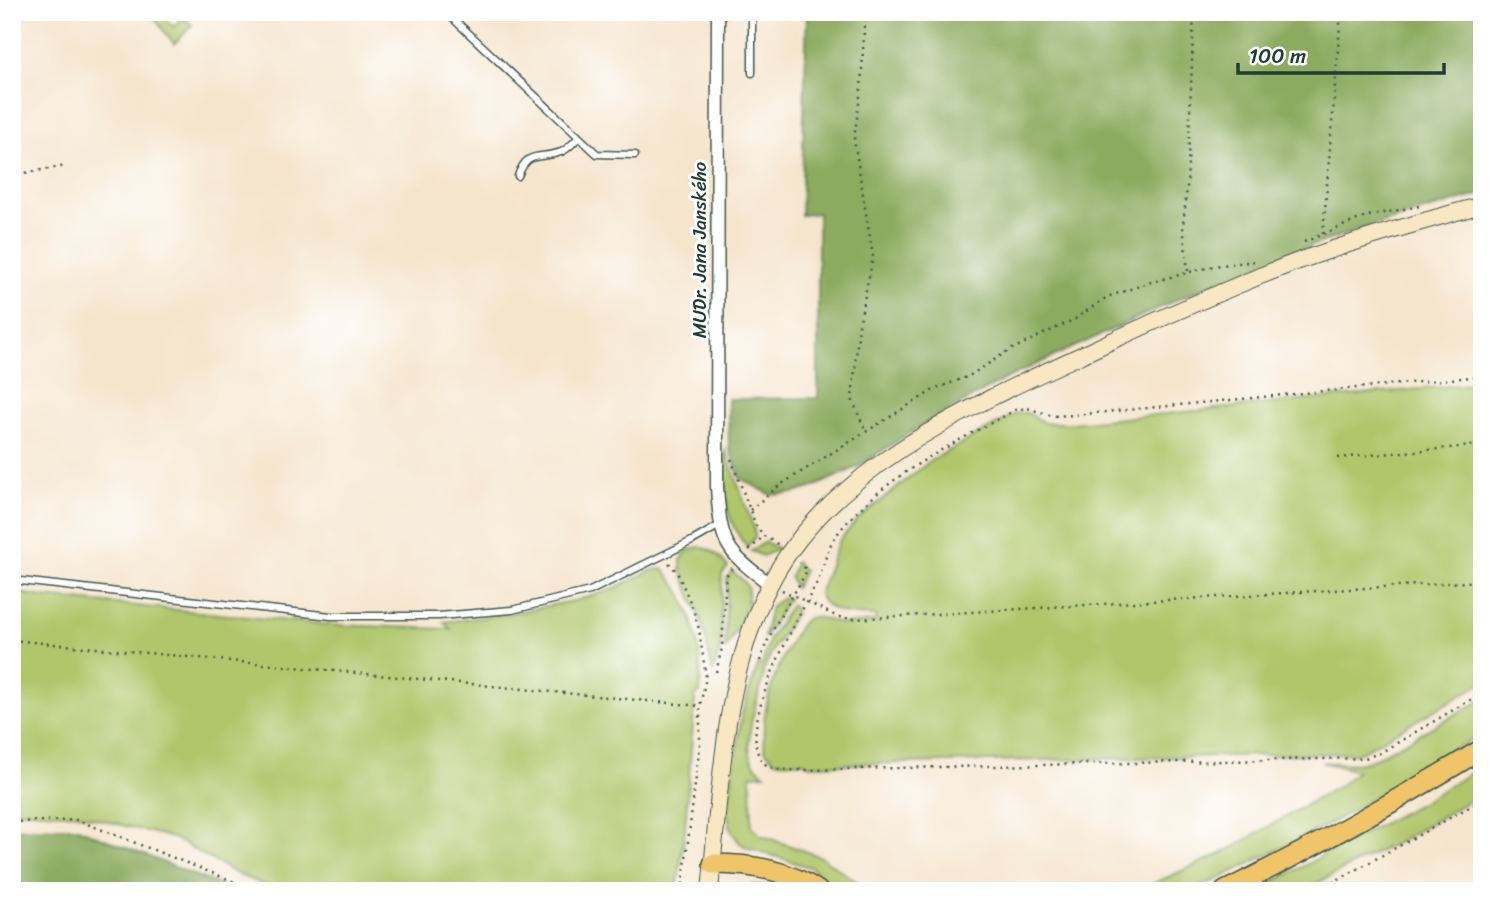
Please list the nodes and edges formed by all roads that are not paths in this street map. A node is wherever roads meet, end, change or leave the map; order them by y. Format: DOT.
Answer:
graph roads {
  1 [pos="446,12"];
  2 [pos="718,12"];
  3 [pos="752,12"];
  4 [pos="752,73"];
  5 [pos="579,137"];
  6 [pos="635,155"];
  7 [pos="517,176"];
  8 [pos="1482,205"];
  9 [pos="720,525"];
  10 [pos="12,580"];
  11 [pos="770,584"];
  12 [pos="1482,749"];
  13 [pos="713,864"];
  14 [pos="710,891"];
  15 [pos="818,891"];
  16 [pos="1225,891"];
  1 -- 5 [label="lane"];
  2 -- 9 [label="street, MUDr. Jana Janského"];
  3 -- 4 [label="lane"];
  5 -- 6 [label="lane"];
  5 -- 7 [label="lane"];
  8 -- 11 [label="main road"];
  9 -- 10 [label="lane"];
  9 -- 11 [label="street"];
  11 -- 13 [label="main road"];
  12 -- 16 [label="main road"];
  13 -- 14 [label="main road"];
  13 -- 15 [label="main road"];
}
